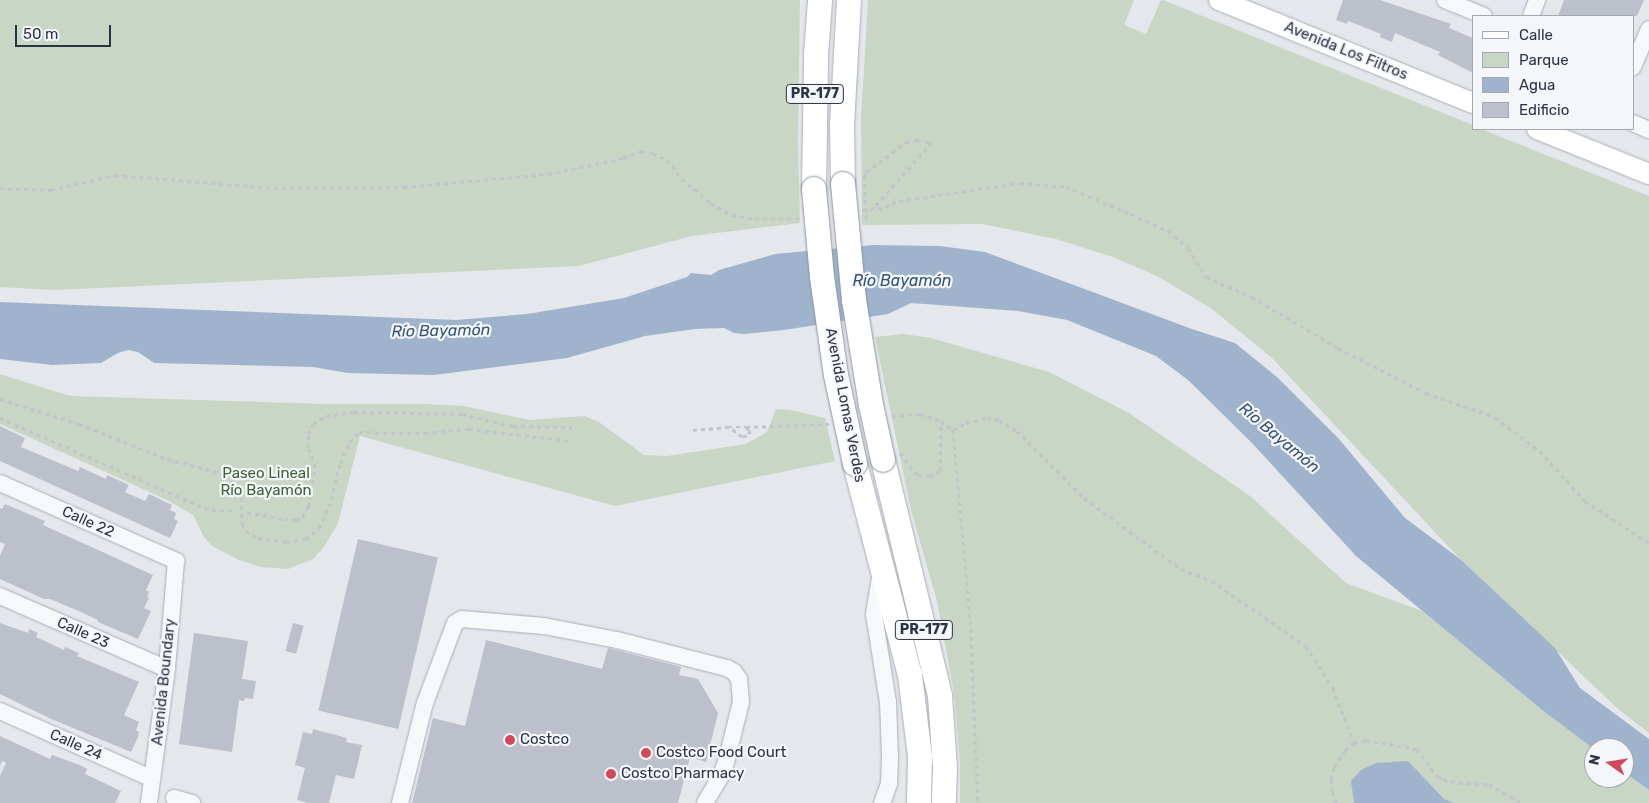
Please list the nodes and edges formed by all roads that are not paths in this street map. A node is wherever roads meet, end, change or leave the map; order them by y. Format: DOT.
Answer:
graph roads {
  1 [pos="820,0"];
  2 [pos="849,0"];
  3 [pos="1219,0"];
  4 [pos="1445,0"];
  5 [pos="1537,0"];
  6 [pos="1482,15"];
  7 [pos="1531,15"];
  8 [pos="1649,29"];
  9 [pos="1634,65"];
  10 [pos="1472,103"];
  11 [pos="1634,123"];
  12 [pos="1539,130"];
  13 [pos="1649,130"];
  14 [pos="1649,174"];
  15 [pos="0,483"];
  16 [pos="176,561"];
  17 [pos="882,564"];
  18 [pos="0,596"];
  19 [pos="167,669"];
  20 [pos="0,711"];
  21 [pos="153,778"];
  22 [pos="174,798"];
  23 [pos="149,803"];
  24 [pos="192,803"];
  25 [pos="400,803"];
  26 [pos="705,803"];
  27 [pos="882,803"];
  28 [pos="919,803"];
  29 [pos="944,803"];
  1 -- 17 [label="highway, Avenida Lomas Verdes / PR-177, bridge"];
  2 -- 29 [label="highway, Avenida Lomas Verdes / PR-177, bridge"];
  3 -- 10 [label="main road, Avenida Los Filtros"];
  4 -- 6 [label="street"];
  5 -- 7 [label="street"];
  8 -- 9 [label="street"];
  11 -- 13 [label="street"];
  12 -- 14 [label="main road"];
  15 -- 16 [label="street, Calle 22"];
  16 -- 19 [label="street, Avenida Boundary"];
  17 -- 27 [label="street"];
  17 -- 28 [label="highway, Avenida Lomas Verdes / PR-177"];
  18 -- 19 [label="street, Calle 23"];
  19 -- 21 [label="street, Avenida Boundary"];
  20 -- 21 [label="street, Calle 24"];
  21 -- 23 [label="street, Avenida Boundary"];
  22 -- 24 [label="street"];
  25 -- 26 [label="street"];
}
